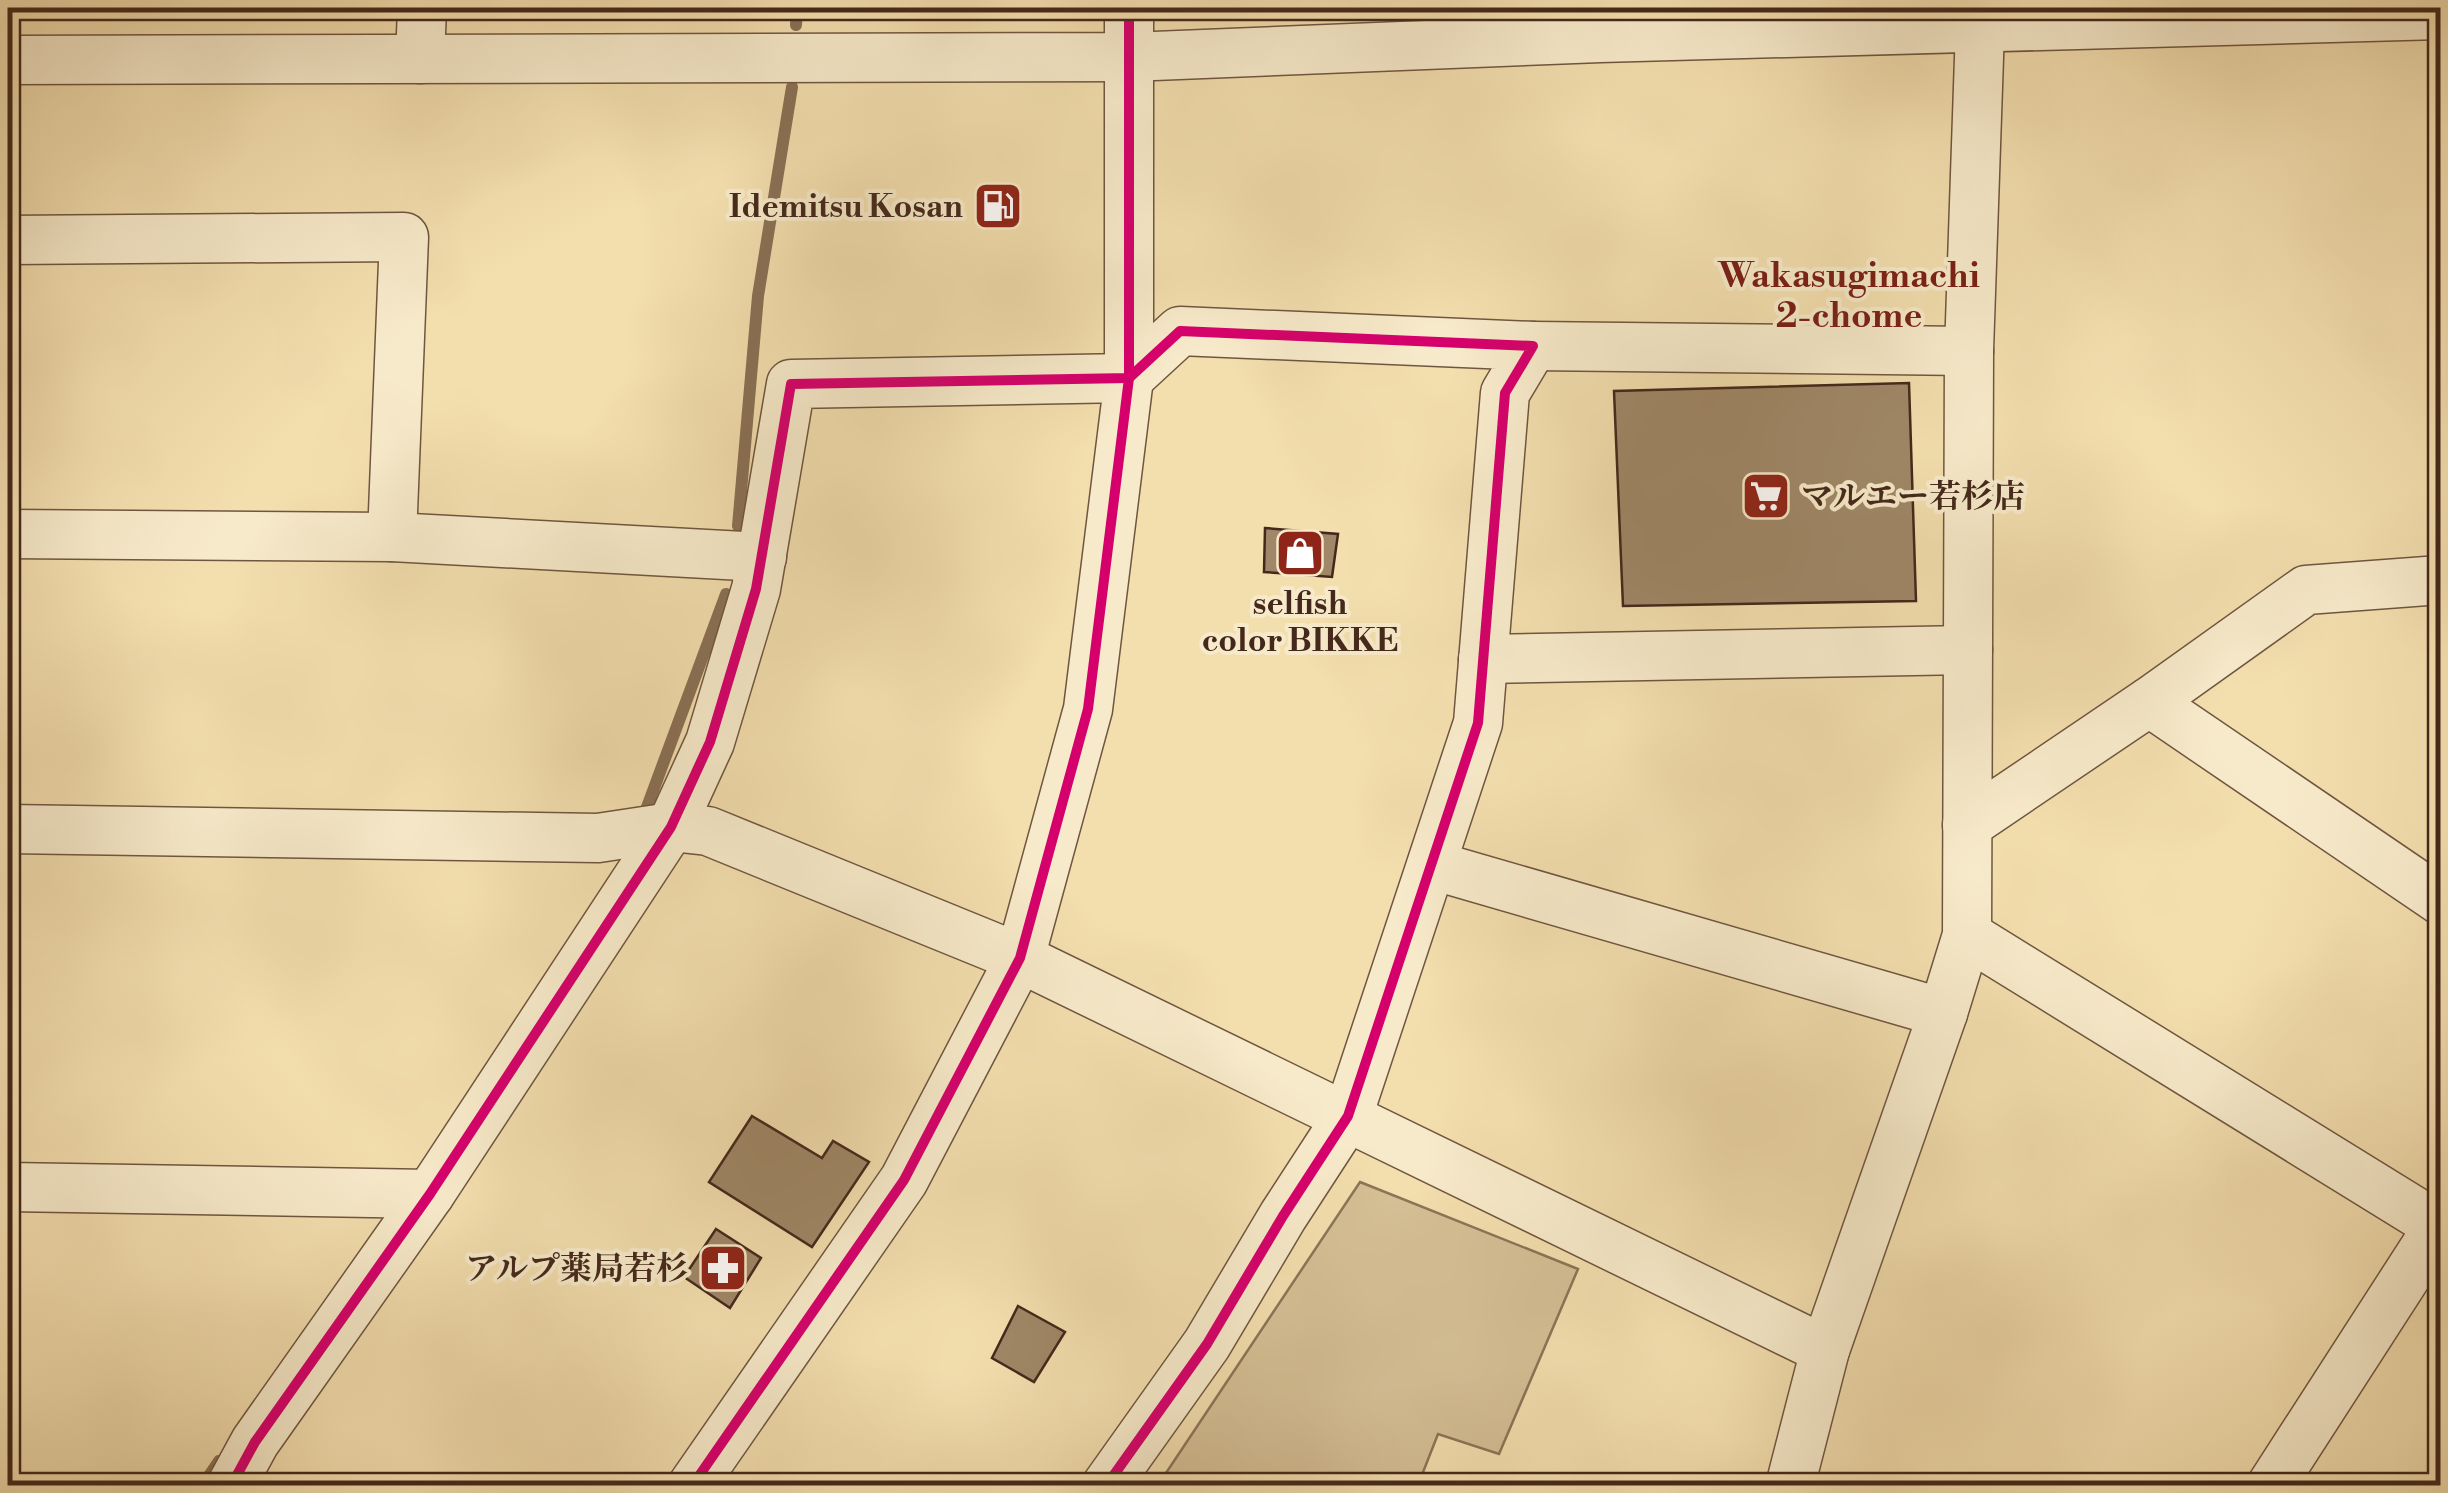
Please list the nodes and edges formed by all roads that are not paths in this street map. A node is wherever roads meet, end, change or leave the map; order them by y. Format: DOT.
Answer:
graph roads {
  1 [pos="422,8"];
  2 [pos="1128,8"];
  3 [pos="2440,15"];
  4 [pos="1600,23"];
  5 [pos="1980,28"];
  6 [pos="1130,57"];
  7 [pos="8,60"];
  8 [pos="420,60"];
  9 [pos="8,240"];
  10 [pos="1533,346"];
  11 [pos="1969,351"];
  12 [pos="1128,378"];
  13 [pos="8,534"];
  14 [pos="392,538"];
  15 [pos="762,557"];
  16 [pos="2440,580"];
  17 [pos="1968,650"];
  18 [pos="1483,659"];
  19 [pos="2149,702"];
  20 [pos="1967,825"];
  21 [pos="671,827"];
  22 [pos="8,829"];
  23 [pos="1432,864"];
  24 [pos="2440,900"];
  25 [pos="1967,935"];
  26 [pos="1020,958"];
  27 [pos="1942,1014"];
  28 [pos="1348,1116"];
  29 [pos="8,1187"];
  30 [pos="430,1194"];
  31 [pos="2440,1226"];
  32 [pos="1824,1350"];
  33 [pos="231,1486"];
  34 [pos="692,1486"];
  35 [pos="1106,1486"];
  36 [pos="1790,1486"];
  37 [pos="2271,1486"];
  1 -- 8 [label="street"];
  2 -- 6 [label="street"];
  3 -- 5 [label="street"];
  4 -- 5 [label="street"];
  4 -- 6 [label="street"];
  5 -- 11 [label="street"];
  6 -- 8 [label="street"];
  6 -- 12 [label="street"];
  7 -- 8 [label="street"];
  9 -- 14 [label="street"];
  10 -- 11 [label="street"];
  10 -- 12 [label="street"];
  10 -- 18 [label="street"];
  11 -- 17 [label="street"];
  12 -- 15 [label="street"];
  12 -- 26 [label="street"];
  13 -- 14 [label="street"];
  14 -- 15 [label="street"];
  15 -- 21 [label="street"];
  16 -- 19 [label="street"];
  17 -- 18 [label="street"];
  17 -- 20 [label="street"];
  18 -- 23 [label="street"];
  19 -- 20 [label="street"];
  19 -- 24 [label="street"];
  20 -- 25 [label="street"];
  21 -- 22 [label="street"];
  21 -- 26 [label="street"];
  21 -- 30 [label="street"];
  23 -- 27 [label="street"];
  23 -- 28 [label="street"];
  25 -- 27 [label="street"];
  25 -- 31 [label="street"];
  26 -- 28 [label="street"];
  26 -- 34 [label="street"];
  27 -- 32 [label="street"];
  28 -- 32 [label="street"];
  28 -- 35 [label="street"];
  29 -- 30 [label="street"];
  30 -- 33 [label="street"];
  31 -- 37 [label="street"];
  32 -- 36 [label="street"];
}
